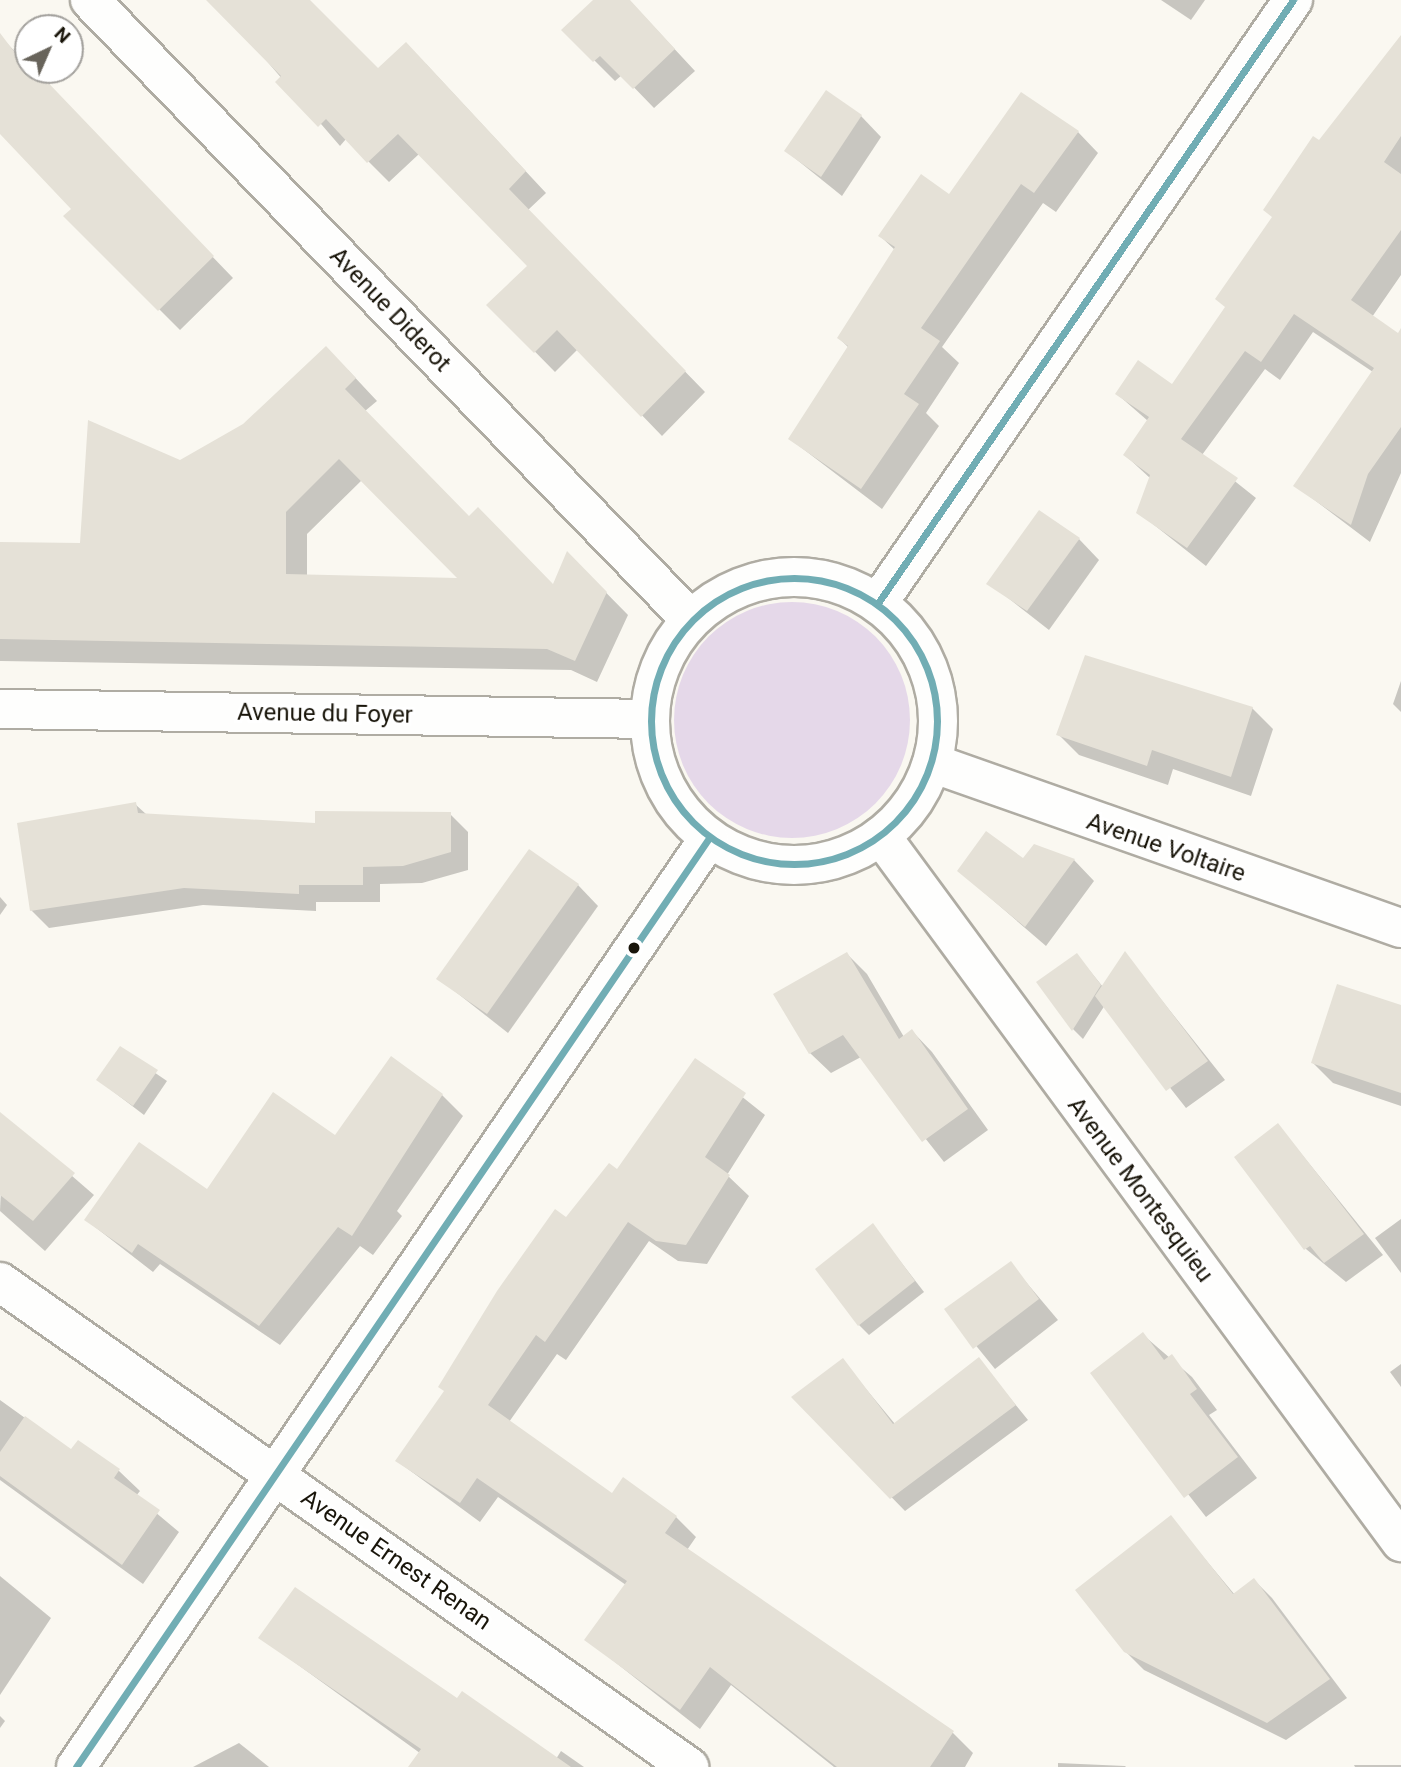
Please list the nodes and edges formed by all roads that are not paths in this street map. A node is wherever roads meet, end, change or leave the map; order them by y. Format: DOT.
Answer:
graph roads {
  1 [pos="90,0"];
  2 [pos="1293,0"];
  3 [pos="878,603"];
  4 [pos="690,619"];
  5 [pos="0,709"];
  6 [pos="649,719"];
  7 [pos="932,763"];
  8 [pos="881,836"];
  9 [pos="709,838"];
  10 [pos="1401,928"];
  11 [pos="0,1282"];
  12 [pos="275,1475"];
  13 [pos="1401,1542"];
  14 [pos="76,1767"];
  15 [pos="689,1767"];
  1 -- 4 [label="street, Avenue Diderot"];
  2 -- 3 [label="street"];
  3 -- 4 [label="street"];
  3 -- 7 [label="street"];
  4 -- 6 [label="street"];
  5 -- 6 [label="street, Avenue du Foyer"];
  6 -- 9 [label="street"];
  7 -- 8 [label="street"];
  7 -- 10 [label="street, Avenue Voltaire"];
  8 -- 9 [label="street"];
  8 -- 13 [label="street, Avenue Montesquieu"];
  9 -- 12 [label="street"];
  11 -- 12 [label="street, Avenue Ernest Renan"];
  12 -- 14 [label="street"];
  12 -- 15 [label="street, Avenue Ernest Renan"];
}
